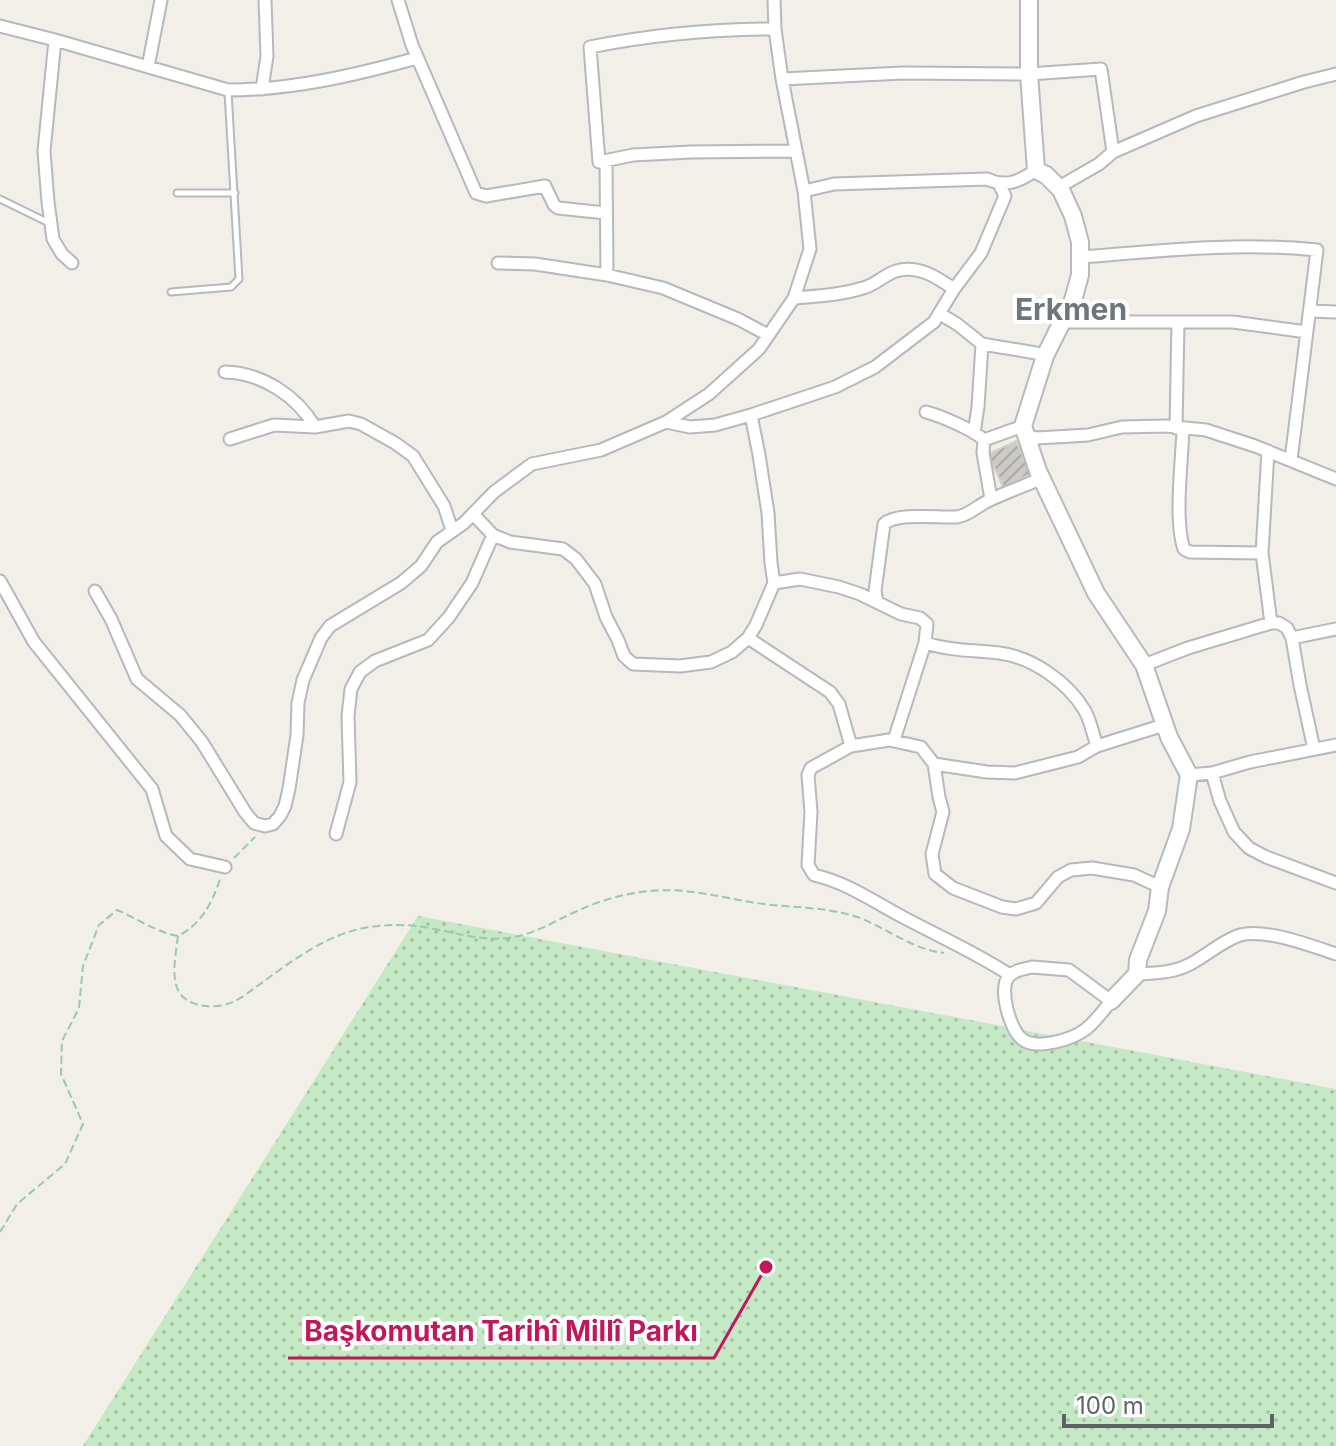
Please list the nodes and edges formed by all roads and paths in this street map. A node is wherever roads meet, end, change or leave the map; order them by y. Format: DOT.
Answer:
graph roads {
  1 [pos="161,0"];
  2 [pos="265,0"];
  3 [pos="398,0"];
  4 [pos="774,0"];
  5 [pos="1029,0"];
  6 [pos="0,26"];
  7 [pos="775,29"];
  8 [pos="55,40"];
  9 [pos="417,58"];
  10 [pos="148,67"];
  11 [pos="1029,74"];
  12 [pos="1336,74"];
  13 [pos="782,79"];
  14 [pos="262,89"];
  15 [pos="228,90"];
  16 [pos="796,151"];
  17 [pos="1113,152"];
  18 [pos="606,161"];
  19 [pos="1036,170"];
  20 [pos="999,184"];
  21 [pos="1059,187"];
  22 [pos="804,191"];
  23 [pos="177,193"];
  24 [pos="235,193"];
  25 [pos="0,199"];
  26 [pos="606,213"];
  27 [pos="51,224"];
  28 [pos="1080,257"];
  29 [pos="72,263"];
  30 [pos="498,263"];
  31 [pos="607,275"];
  32 [pos="954,289"];
  33 [pos="171,292"];
  34 [pos="794,298"];
  35 [pos="1310,311"];
  36 [pos="1336,312"];
  37 [pos="940,314"];
  38 [pos="1062,322"];
  39 [pos="1178,322"];
  40 [pos="1307,332"];
  41 [pos="768,335"];
  42 [pos="982,344"];
  43 [pos="1045,356"];
  44 [pos="225,372"];
  45 [pos="926,412"];
  46 [pos="751,415"];
  47 [pos="666,422"];
  48 [pos="315,427"];
  49 [pos="1180,428"];
  50 [pos="1024,431"];
  51 [pos="979,437"];
  52 [pos="230,439"];
  53 [pos="1268,451"];
  54 [pos="1291,460"];
  55 [pos="1042,478"];
  56 [pos="1336,479"];
  57 [pos="991,499"];
  58 [pos="473,514"];
  59 [pos="452,530"];
  60 [pos="493,535"];
  61 [pos="1262,553"];
  62 [pos="0,581"];
  63 [pos="774,583"];
  64 [pos="95,591"];
  65 [pos="877,602"];
  66 [pos="1271,623"];
  67 [pos="1336,629"];
  68 [pos="748,638"];
  69 [pos="1292,638"];
  70 [pos="925,643"];
  71 [pos="1144,665"];
  72 [pos="1164,725"];
  73 [pos="894,740"];
  74 [pos="1336,745"];
  75 [pos="851,746"];
  76 [pos="1097,746"];
  77 [pos="1314,749"];
  78 [pos="934,764"];
  79 [pos="1212,773"];
  80 [pos="1189,775"];
  81 [pos="265,826"];
  82 [pos="336,834"];
  83 [pos="225,867"];
  84 [pos="1336,883"];
  85 [pos="1160,887"];
  86 [pos="178,936"];
  87 [pos="958,945"];
  88 [pos="1336,954"];
  89 [pos="1137,974"];
  90 [pos="1010,975"];
  91 [pos="1111,1001"];
  92 [pos="0,1232"];
  1 -- 10 [label="street"];
  2 -- 14 [label="street"];
  3 -- 9 [label="street"];
  4 -- 7 [label="street"];
  5 -- 11 [label="street"];
  6 -- 8 [label="street"];
  7 -- 13 [label="street"];
  7 -- 18 [label="street"];
  8 -- 10 [label="street"];
  8 -- 27 [label="street"];
  9 -- 14 [label="street"];
  9 -- 26 [label="street"];
  10 -- 15 [label="street"];
  11 -- 13 [label="street"];
  11 -- 17 [label="street"];
  11 -- 19 [label="street"];
  12 -- 17 [label="street"];
  13 -- 16 [label="street"];
  14 -- 15 [label="street"];
  15 -- 24 [label="lane"];
  16 -- 18 [label="street"];
  16 -- 22 [label="street"];
  17 -- 21 [label="street"];
  18 -- 26 [label="street"];
  19 -- 20 [label="street"];
  19 -- 21 [label="street"];
  20 -- 22 [label="street"];
  20 -- 32 [label="street"];
  21 -- 28 [label="street"];
  22 -- 34 [label="street"];
  23 -- 24 [label="lane"];
  24 -- 33 [label="lane"];
  25 -- 27 [label="lane"];
  26 -- 31 [label="street"];
  27 -- 29 [label="street"];
  28 -- 35 [label="street"];
  28 -- 38 [label="street"];
  30 -- 31 [label="street"];
  31 -- 41 [label="street"];
  32 -- 34 [label="street"];
  32 -- 37 [label="street"];
  34 -- 41 [label="street"];
  35 -- 36 [label="street"];
  35 -- 40 [label="street"];
  37 -- 42 [label="street"];
  37 -- 46 [label="street"];
  38 -- 39 [label="street"];
  38 -- 43 [label="street"];
  39 -- 40 [label="street"];
  39 -- 49 [label="street"];
  40 -- 54 [label="street"];
  41 -- 47 [label="street"];
  42 -- 43 [label="street"];
  42 -- 51 [label="street"];
  43 -- 50 [label="street"];
  44 -- 48 [label="street"];
  45 -- 51 [label="street"];
  46 -- 47 [label="street"];
  46 -- 63 [label="street"];
  47 -- 58 [label="street"];
  48 -- 52 [label="street"];
  48 -- 59 [label="street"];
  49 -- 50 [label="street"];
  49 -- 53 [label="street"];
  49 -- 61 [label="street"];
  50 -- 51 [label="street"];
  50 -- 55 [label="street"];
  51 -- 57 [label="street"];
  53 -- 54 [label="street"];
  53 -- 61 [label="street"];
  54 -- 56 [label="street"];
  55 -- 57 [label="street"];
  55 -- 71 [label="street"];
  57 -- 65 [label="street"];
  58 -- 59 [label="street"];
  58 -- 60 [label="street"];
  59 -- 81 [label="street"];
  60 -- 68 [label="street"];
  60 -- 82 [label="street"];
  61 -- 66 [label="street"];
  62 -- 83 [label="street"];
  63 -- 65 [label="street"];
  63 -- 68 [label="street"];
  64 -- 81 [label="street"];
  65 -- 70 [label="street"];
  66 -- 69 [label="street"];
  66 -- 71 [label="street"];
  67 -- 69 [label="street"];
  68 -- 75 [label="street"];
  69 -- 77 [label="street"];
  70 -- 73 [label="street"];
  70 -- 76 [label="street"];
  71 -- 72 [label="street"];
  72 -- 76 [label="street"];
  72 -- 80 [label="street"];
  73 -- 75 [label="street"];
  73 -- 78 [label="street"];
  74 -- 77 [label="street"];
  75 -- 87 [label="street"];
  76 -- 78 [label="street"];
  77 -- 79 [label="street"];
  78 -- 85 [label="street"];
  79 -- 80 [label="street"];
  79 -- 84 [label="street"];
  80 -- 85 [label="street"];
  81 -- 83 [label="path"];
  83 -- 86 [label="path"];
  85 -- 89 [label="street"];
  86 -- 87 [label="path"];
  86 -- 92 [label="path"];
  87 -- 90 [label="street"];
  88 -- 89 [label="street"];
  89 -- 91 [label="street"];
  90 -- 91 [label="street"];
  90 -- 91 [label="street"];
}
